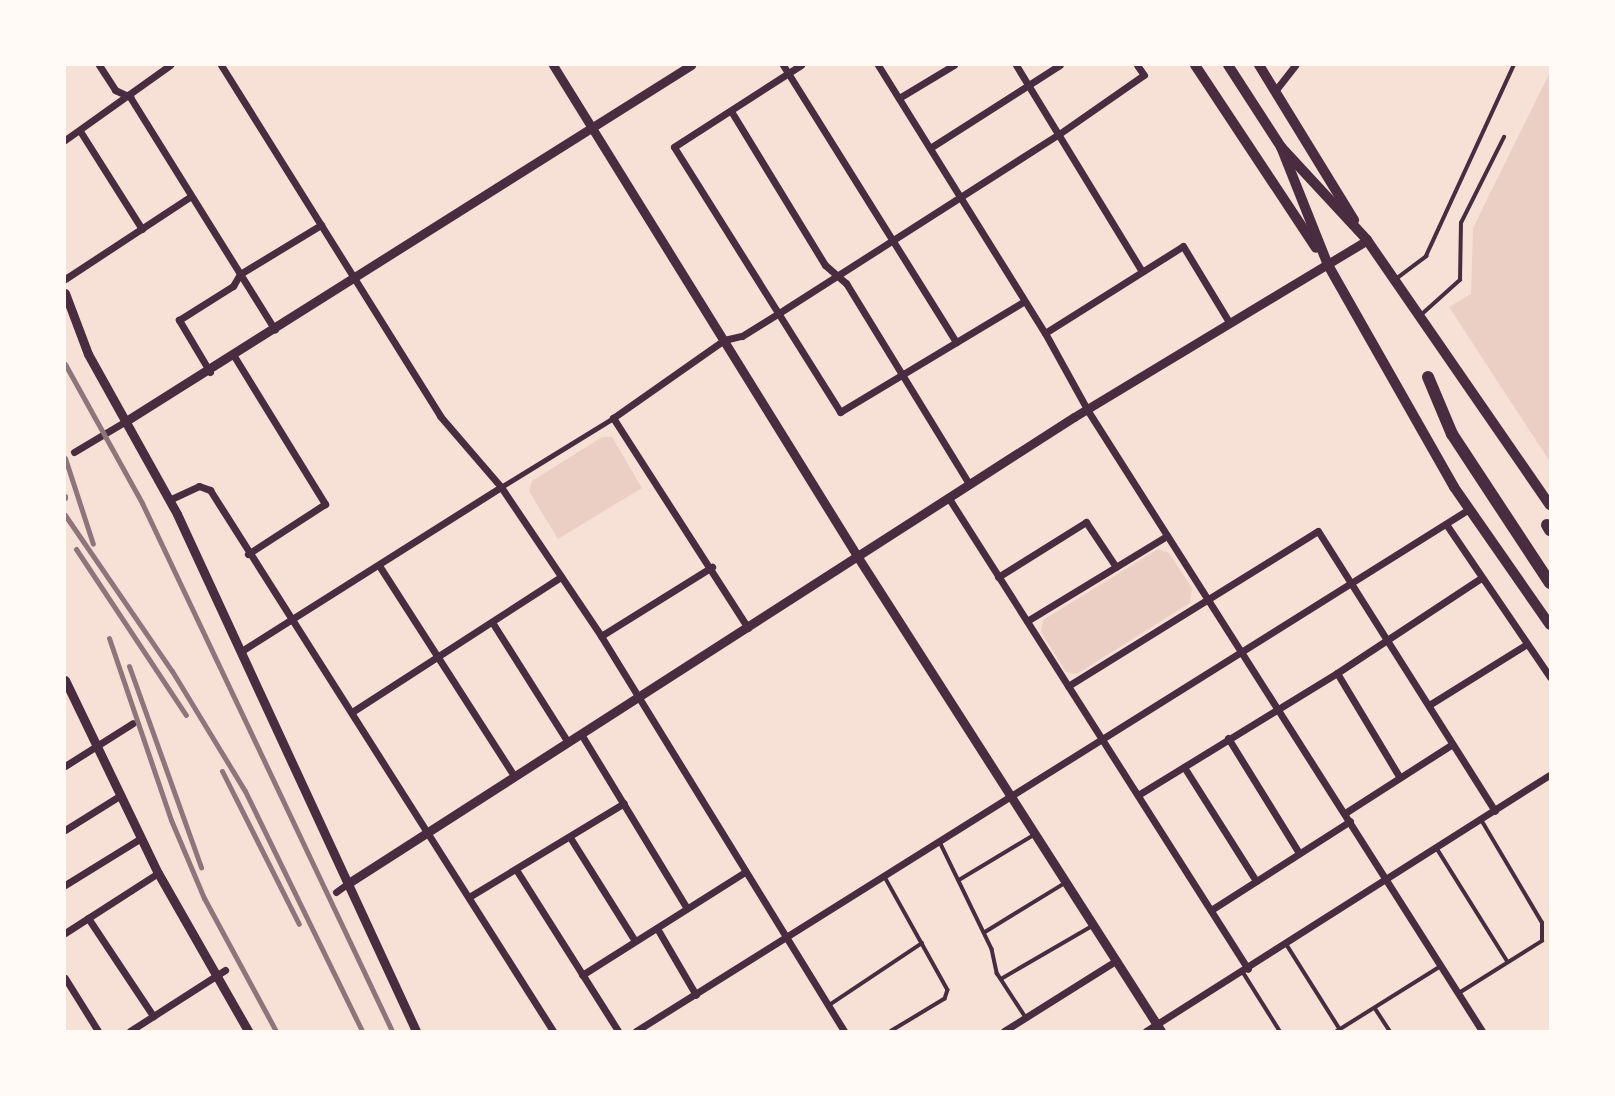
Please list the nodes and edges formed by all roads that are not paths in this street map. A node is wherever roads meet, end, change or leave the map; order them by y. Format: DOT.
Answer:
graph roads {
  1 [pos="99,65"];
  2 [pos="221,65"];
  3 [pos="554,65"];
  4 [pos="691,65"];
  5 [pos="783,65"];
  6 [pos="801,65"];
  7 [pos="878,65"];
  8 [pos="954,65"];
  9 [pos="1016,65"];
  10 [pos="1060,65"];
  11 [pos="1137,65"];
  12 [pos="1195,65"];
  13 [pos="1228,65"];
  14 [pos="1259,65"];
  15 [pos="1295,65"];
  16 [pos="1514,65"];
  17 [pos="166,66"];
  18 [pos="789,73"];
  19 [pos="1028,85"];
  20 [pos="1275,91"];
  21 [pos="130,97"];
  22 [pos="899,98"];
  23 [pos="731,110"];
  24 [pos="593,128"];
  25 [pos="80,131"];
  26 [pos="1059,134"];
  27 [pos="1504,137"];
  28 [pos="65,140"];
  29 [pos="1282,147"];
  30 [pos="930,148"];
  31 [pos="190,197"];
  32 [pos="961,197"];
  33 [pos="321,225"];
  34 [pos="142,229"];
  35 [pos="892,239"];
  36 [pos="1367,240"];
  37 [pos="1328,265"];
  38 [pos="1142,270"];
  39 [pos="240,274"];
  40 [pos="356,276"];
  41 [pos="835,276"];
  42 [pos="65,279"];
  43 [pos="1395,280"];
  44 [pos="65,293"];
  45 [pos="1023,302"];
  46 [pos="779,313"];
  47 [pos="1420,316"];
  48 [pos="1229,322"];
  49 [pos="275,330"];
  50 [pos="1045,333"];
  51 [pos="724,340"];
  52 [pos="956,342"];
  53 [pos="234,356"];
  54 [pos="209,372"];
  55 [pos="1428,377"];
  56 [pos="902,378"];
  57 [pos="1087,411"];
  58 [pos="613,418"];
  59 [pos="126,421"];
  60 [pos="74,452"];
  61 [pos="969,484"];
  62 [pos="501,487"];
  63 [pos="948,497"];
  64 [pos="169,500"];
  65 [pos="1550,505"];
  66 [pos="1469,509"];
  67 [pos="1446,524"];
  68 [pos="1167,536"];
  69 [pos="248,554"];
  70 [pos="859,559"];
  71 [pos="380,567"];
  72 [pos="1116,567"];
  73 [pos="712,568"];
  74 [pos="561,577"];
  75 [pos="999,577"];
  76 [pos="1481,578"];
  77 [pos="1348,581"];
  78 [pos="1550,583"];
  79 [pos="1209,600"];
  80 [pos="1027,621"];
  81 [pos="292,622"];
  82 [pos="492,622"];
  83 [pos="1550,625"];
  84 [pos="748,628"];
  85 [pos="601,636"];
  86 [pos="1386,639"];
  87 [pos="1527,643"];
  88 [pos="1241,651"];
  89 [pos="240,652"];
  90 [pos="436,657"];
  91 [pos="1337,673"];
  92 [pos="1550,677"];
  93 [pos="65,680"];
  94 [pos="1068,686"];
  95 [pos="638,697"];
  96 [pos="1429,705"];
  97 [pos="1277,706"];
  98 [pos="352,712"];
  99 [pos="133,723"];
  100 [pos="580,734"];
  101 [pos="1228,737"];
  102 [pos="1102,738"];
  103 [pos="568,741"];
  104 [pos="97,745"];
  105 [pos="1451,745"];
  106 [pos="65,766"];
  107 [pos="1184,767"];
  108 [pos="1550,775"];
  109 [pos="514,776"];
  110 [pos="1400,778"];
  111 [pos="121,795"];
  112 [pos="1138,795"];
  113 [pos="1013,797"];
  114 [pos="624,803"];
  115 [pos="1495,811"];
  116 [pos="1345,813"];
  117 [pos="1481,820"];
  118 [pos="1350,821"];
  119 [pos="65,830"];
  120 [pos="425,831"];
  121 [pos="1036,834"];
  122 [pos="141,838"];
  123 [pos="571,839"];
  124 [pos="940,842"];
  125 [pos="1438,850"];
  126 [pos="1299,853"];
  127 [pos="517,871"];
  128 [pos="745,872"];
  129 [pos="158,873"];
  130 [pos="885,877"];
  131 [pos="1387,878"];
  132 [pos="959,880"];
  133 [pos="1256,881"];
  134 [pos="1067,882"];
  135 [pos="347,884"];
  136 [pos="65,885"];
  137 [pos="336,892"];
  138 [pos="469,897"];
  139 [pos="687,908"];
  140 [pos="1211,910"];
  141 [pos="88,918"];
  142 [pos="1094,925"];
  143 [pos="658,930"];
  144 [pos="984,932"];
  145 [pos="65,933"];
  146 [pos="786,939"];
  147 [pos="635,941"];
  148 [pos="922,943"];
  149 [pos="1287,945"];
  150 [pos="1116,960"];
  151 [pos="1508,962"];
  152 [pos="1441,966"];
  153 [pos="225,970"];
  154 [pos="1246,970"];
  155 [pos="582,975"];
  156 [pos="65,978"];
  157 [pos="215,978"];
  158 [pos="1001,979"];
  159 [pos="1458,994"];
  160 [pos="696,995"];
  161 [pos="828,1006"];
  162 [pos="1375,1007"];
  163 [pos="153,1016"];
  164 [pos="1026,1018"];
  165 [pos="1159,1028"];
  166 [pos="1338,1030"];
  167 [pos="98,1031"];
  168 [pos="130,1031"];
  169 [pos="248,1031"];
  170 [pos="416,1031"];
  171 [pos="553,1031"];
  172 [pos="618,1031"];
  173 [pos="636,1031"];
  174 [pos="844,1031"];
  175 [pos="892,1031"];
  176 [pos="1004,1031"];
  177 [pos="1146,1031"];
  178 [pos="1280,1031"];
  179 [pos="1390,1031"];
  180 [pos="1482,1031"];
  1 -- 21 [label="street"];
  2 -- 33 [label="street"];
  3 -- 24 [label="street"];
  4 -- 24 [label="street"];
  5 -- 18 [label="street"];
  6 -- 18 [label="street"];
  7 -- 22 [label="street"];
  8 -- 22 [label="street"];
  9 -- 19 [label="street"];
  10 -- 19 [label="street"];
  11 -- 26 [label="street"];
  12 -- 37 [label="main road"];
  13 -- 29 [label="main road"];
  14 -- 20 [label="main road"];
  15 -- 20 [label="street"];
  16 -- 43 [label="lane"];
  17 -- 21 [label="street"];
  18 -- 23 [label="street"];
  18 -- 35 [label="street"];
  19 -- 26 [label="street"];
  19 -- 30 [label="street"];
  20 -- 36 [label="main road"];
  21 -- 25 [label="street"];
  21 -- 31 [label="street"];
  22 -- 30 [label="street"];
  23 -- 41 [label="street"];
  23 -- 46 [label="street"];
  24 -- 40 [label="street"];
  24 -- 51 [label="street"];
  25 -- 28 [label="street"];
  25 -- 34 [label="street"];
  26 -- 32 [label="street"];
  26 -- 38 [label="street"];
  27 -- 47 [label="lane"];
  29 -- 36 [label="main road"];
  29 -- 37 [label="main road"];
  30 -- 32 [label="street"];
  31 -- 34 [label="street"];
  31 -- 39 [label="street"];
  32 -- 35 [label="street"];
  32 -- 45 [label="street"];
  33 -- 39 [label="street"];
  33 -- 40 [label="street"];
  34 -- 42 [label="street"];
  35 -- 41 [label="street"];
  35 -- 52 [label="street"];
  36 -- 37 [label="street"];
  36 -- 43 [label="main road"];
  37 -- 48 [label="street"];
  37 -- 66 [label="main road"];
  38 -- 48 [label="street"];
  38 -- 50 [label="street"];
  39 -- 49 [label="street"];
  39 -- 54 [label="street"];
  40 -- 49 [label="street"];
  40 -- 62 [label="street"];
  41 -- 46 [label="street"];
  41 -- 56 [label="street"];
  43 -- 47 [label="main road"];
  44 -- 59 [label="street"];
  45 -- 50 [label="street"];
  45 -- 52 [label="street"];
  46 -- 51 [label="street"];
  46 -- 56 [label="street"];
  47 -- 65 [label="main road"];
  48 -- 57 [label="street"];
  49 -- 53 [label="street"];
  50 -- 57 [label="street"];
  51 -- 58 [label="street"];
  51 -- 70 [label="street"];
  52 -- 56 [label="street"];
  53 -- 54 [label="street"];
  53 -- 69 [label="street"];
  54 -- 59 [label="street"];
  55 -- 78 [label="highway"];
  56 -- 61 [label="street"];
  57 -- 61 [label="street"];
  57 -- 68 [label="street"];
  58 -- 62 [label="street"];
  58 -- 73 [label="street"];
  59 -- 60 [label="street"];
  59 -- 64 [label="street"];
  61 -- 63 [label="street"];
  62 -- 71 [label="street"];
  62 -- 74 [label="street"];
  63 -- 70 [label="street"];
  63 -- 75 [label="street"];
  64 -- 69 [label="street"];
  64 -- 89 [label="street"];
  66 -- 67 [label="street"];
  66 -- 83 [label="main road"];
  67 -- 76 [label="street"];
  67 -- 77 [label="street"];
  68 -- 72 [label="street"];
  68 -- 79 [label="street"];
  69 -- 81 [label="street"];
  70 -- 84 [label="street"];
  70 -- 113 [label="street"];
  71 -- 81 [label="street"];
  71 -- 90 [label="street"];
  72 -- 75 [label="street"];
  72 -- 80 [label="street"];
  73 -- 84 [label="street"];
  73 -- 85 [label="street"];
  74 -- 82 [label="street"];
  74 -- 85 [label="street"];
  75 -- 80 [label="street"];
  76 -- 86 [label="street"];
  76 -- 87 [label="street"];
  77 -- 79 [label="street"];
  77 -- 86 [label="street"];
  77 -- 88 [label="street"];
  79 -- 88 [label="street"];
  79 -- 94 [label="street"];
  80 -- 94 [label="street"];
  81 -- 89 [label="street"];
  81 -- 98 [label="street"];
  82 -- 90 [label="street"];
  82 -- 103 [label="street"];
  84 -- 95 [label="street"];
  85 -- 95 [label="street"];
  86 -- 91 [label="street"];
  86 -- 96 [label="street"];
  87 -- 92 [label="street"];
  87 -- 96 [label="street"];
  88 -- 97 [label="street"];
  88 -- 102 [label="street"];
  89 -- 135 [label="street"];
  90 -- 98 [label="street"];
  90 -- 109 [label="street"];
  91 -- 97 [label="street"];
  91 -- 110 [label="street"];
  93 -- 104 [label="street"];
  94 -- 102 [label="street"];
  95 -- 100 [label="street"];
  95 -- 128 [label="street"];
  96 -- 105 [label="street"];
  97 -- 101 [label="street"];
  97 -- 116 [label="street"];
  98 -- 120 [label="street"];
  99 -- 104 [label="street"];
  100 -- 103 [label="street"];
  100 -- 114 [label="street"];
  101 -- 107 [label="street"];
  101 -- 126 [label="street"];
  102 -- 112 [label="street"];
  102 -- 113 [label="street"];
  103 -- 109 [label="street"];
  104 -- 106 [label="street"];
  104 -- 111 [label="street"];
  105 -- 110 [label="street"];
  105 -- 115 [label="street"];
  107 -- 112 [label="street"];
  107 -- 133 [label="street"];
  108 -- 115 [label="street"];
  109 -- 120 [label="street"];
  110 -- 116 [label="street"];
  111 -- 119 [label="street"];
  111 -- 122 [label="street"];
  112 -- 140 [label="street"];
  113 -- 121 [label="street"];
  113 -- 124 [label="street"];
  114 -- 123 [label="street"];
  114 -- 139 [label="street"];
  115 -- 117 [label="street"];
  116 -- 118 [label="street"];
  117 -- 125 [label="street"];
  117 -- 151 [label="lane"];
  118 -- 126 [label="street"];
  118 -- 131 [label="street"];
  120 -- 135 [label="street"];
  120 -- 138 [label="street"];
  121 -- 132 [label="lane"];
  121 -- 134 [label="street"];
  122 -- 129 [label="street"];
  122 -- 136 [label="street"];
  123 -- 127 [label="street"];
  123 -- 147 [label="street"];
  124 -- 130 [label="street"];
  124 -- 132 [label="lane"];
  125 -- 131 [label="street"];
  125 -- 151 [label="lane"];
  126 -- 133 [label="street"];
  127 -- 138 [label="street"];
  127 -- 155 [label="street"];
  128 -- 139 [label="street"];
  128 -- 146 [label="street"];
  129 -- 141 [label="street"];
  129 -- 157 [label="street"];
  130 -- 146 [label="street"];
  130 -- 148 [label="lane"];
  131 -- 149 [label="street"];
  131 -- 152 [label="street"];
  132 -- 144 [label="lane"];
  133 -- 140 [label="street"];
  134 -- 142 [label="street"];
  134 -- 144 [label="lane"];
  135 -- 137 [label="street"];
  135 -- 170 [label="street"];
  138 -- 171 [label="street"];
  139 -- 143 [label="street"];
  140 -- 154 [label="street"];
  141 -- 145 [label="street"];
  141 -- 163 [label="street"];
  142 -- 150 [label="street"];
  142 -- 158 [label="lane"];
  143 -- 147 [label="street"];
  143 -- 160 [label="street"];
  144 -- 158 [label="lane"];
  146 -- 160 [label="street"];
  146 -- 161 [label="street"];
  147 -- 155 [label="street"];
  148 -- 161 [label="lane"];
  148 -- 175 [label="lane"];
  149 -- 154 [label="street"];
  149 -- 166 [label="lane"];
  150 -- 164 [label="street"];
  150 -- 165 [label="street"];
  151 -- 159 [label="lane"];
  152 -- 159 [label="street"];
  152 -- 162 [label="lane"];
  153 -- 157 [label="street"];
  154 -- 165 [label="street"];
  154 -- 178 [label="lane"];
  155 -- 172 [label="street"];
  156 -- 167 [label="street"];
  157 -- 163 [label="street"];
  157 -- 169 [label="street"];
  158 -- 164 [label="lane"];
  159 -- 180 [label="street"];
  160 -- 173 [label="street"];
  161 -- 174 [label="street"];
  162 -- 166 [label="lane"];
  162 -- 179 [label="lane"];
  163 -- 168 [label="street"];
  164 -- 176 [label="street"];
  165 -- 177 [label="street"];
}
